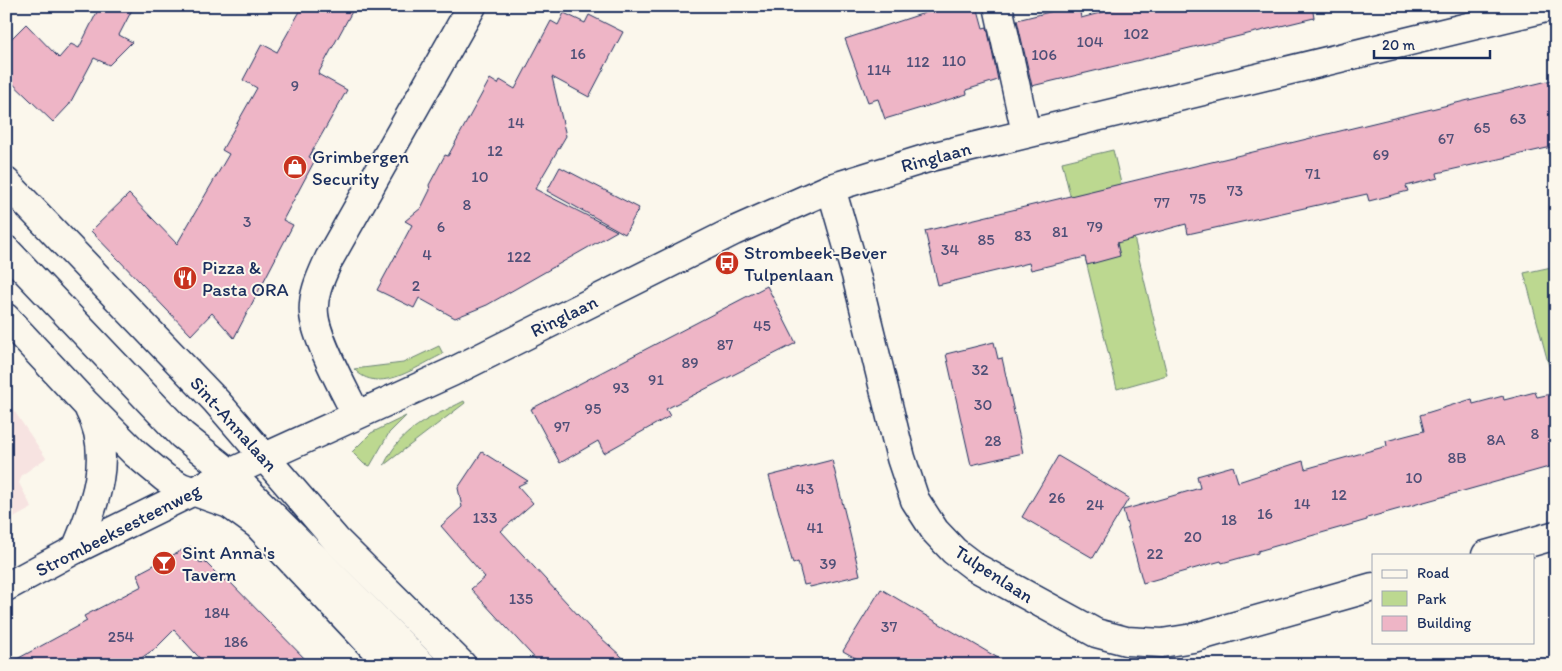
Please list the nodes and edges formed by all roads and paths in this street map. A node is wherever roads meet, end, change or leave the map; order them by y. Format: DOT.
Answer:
graph roads {
  1 [pos="472,6"];
  2 [pos="998,6"];
  3 [pos="1554,6"];
  4 [pos="1026,133"];
  5 [pos="6,182"];
  6 [pos="831,188"];
  7 [pos="6,250"];
  8 [pos="6,318"];
  9 [pos="86,404"];
  10 [pos="356,414"];
  11 [pos="265,458"];
  12 [pos="230,472"];
  13 [pos="193,492"];
  14 [pos="1556,535"];
  15 [pos="76,549"];
  16 [pos="1490,554"];
  17 [pos="6,587"];
  18 [pos="1372,588"];
  19 [pos="370,644"];
  20 [pos="390,665"];
  21 [pos="395,665"];
  22 [pos="422,665"];
  23 [pos="462,665"];
  1 -- 10 [label="street"];
  2 -- 4 [label="street"];
  3 -- 4 [label="street, Ringlaan"];
  4 -- 6 [label="street, Ringlaan"];
  5 -- 11 [label="street, Sint-Annalaan"];
  6 -- 10 [label="street, Ringlaan"];
  6 -- 18 [label="street, Tulpenlaan"];
  7 -- 12 [label="street, Sint-Annalaan"];
  8 -- 9 [label="street"];
  9 -- 13 [label="street"];
  9 -- 15 [label="street"];
  10 -- 11 [label="street, Ringlaan"];
  11 -- 12 [label="street, Strombeeksesteenweg"];
  11 -- 23 [label="street, Sint-Annalaan"];
  12 -- 13 [label="street, Strombeeksesteenweg"];
  12 -- 22 [label="street, Sint-Annalaan"];
  13 -- 15 [label="street, Strombeeksesteenweg"];
  13 -- 19 [label="street"];
  14 -- 16 [label="street"];
  15 -- 17 [label="street, Strombeeksesteenweg"];
  19 -- 20 [label="street"];
  19 -- 21 [label="street"];
}
